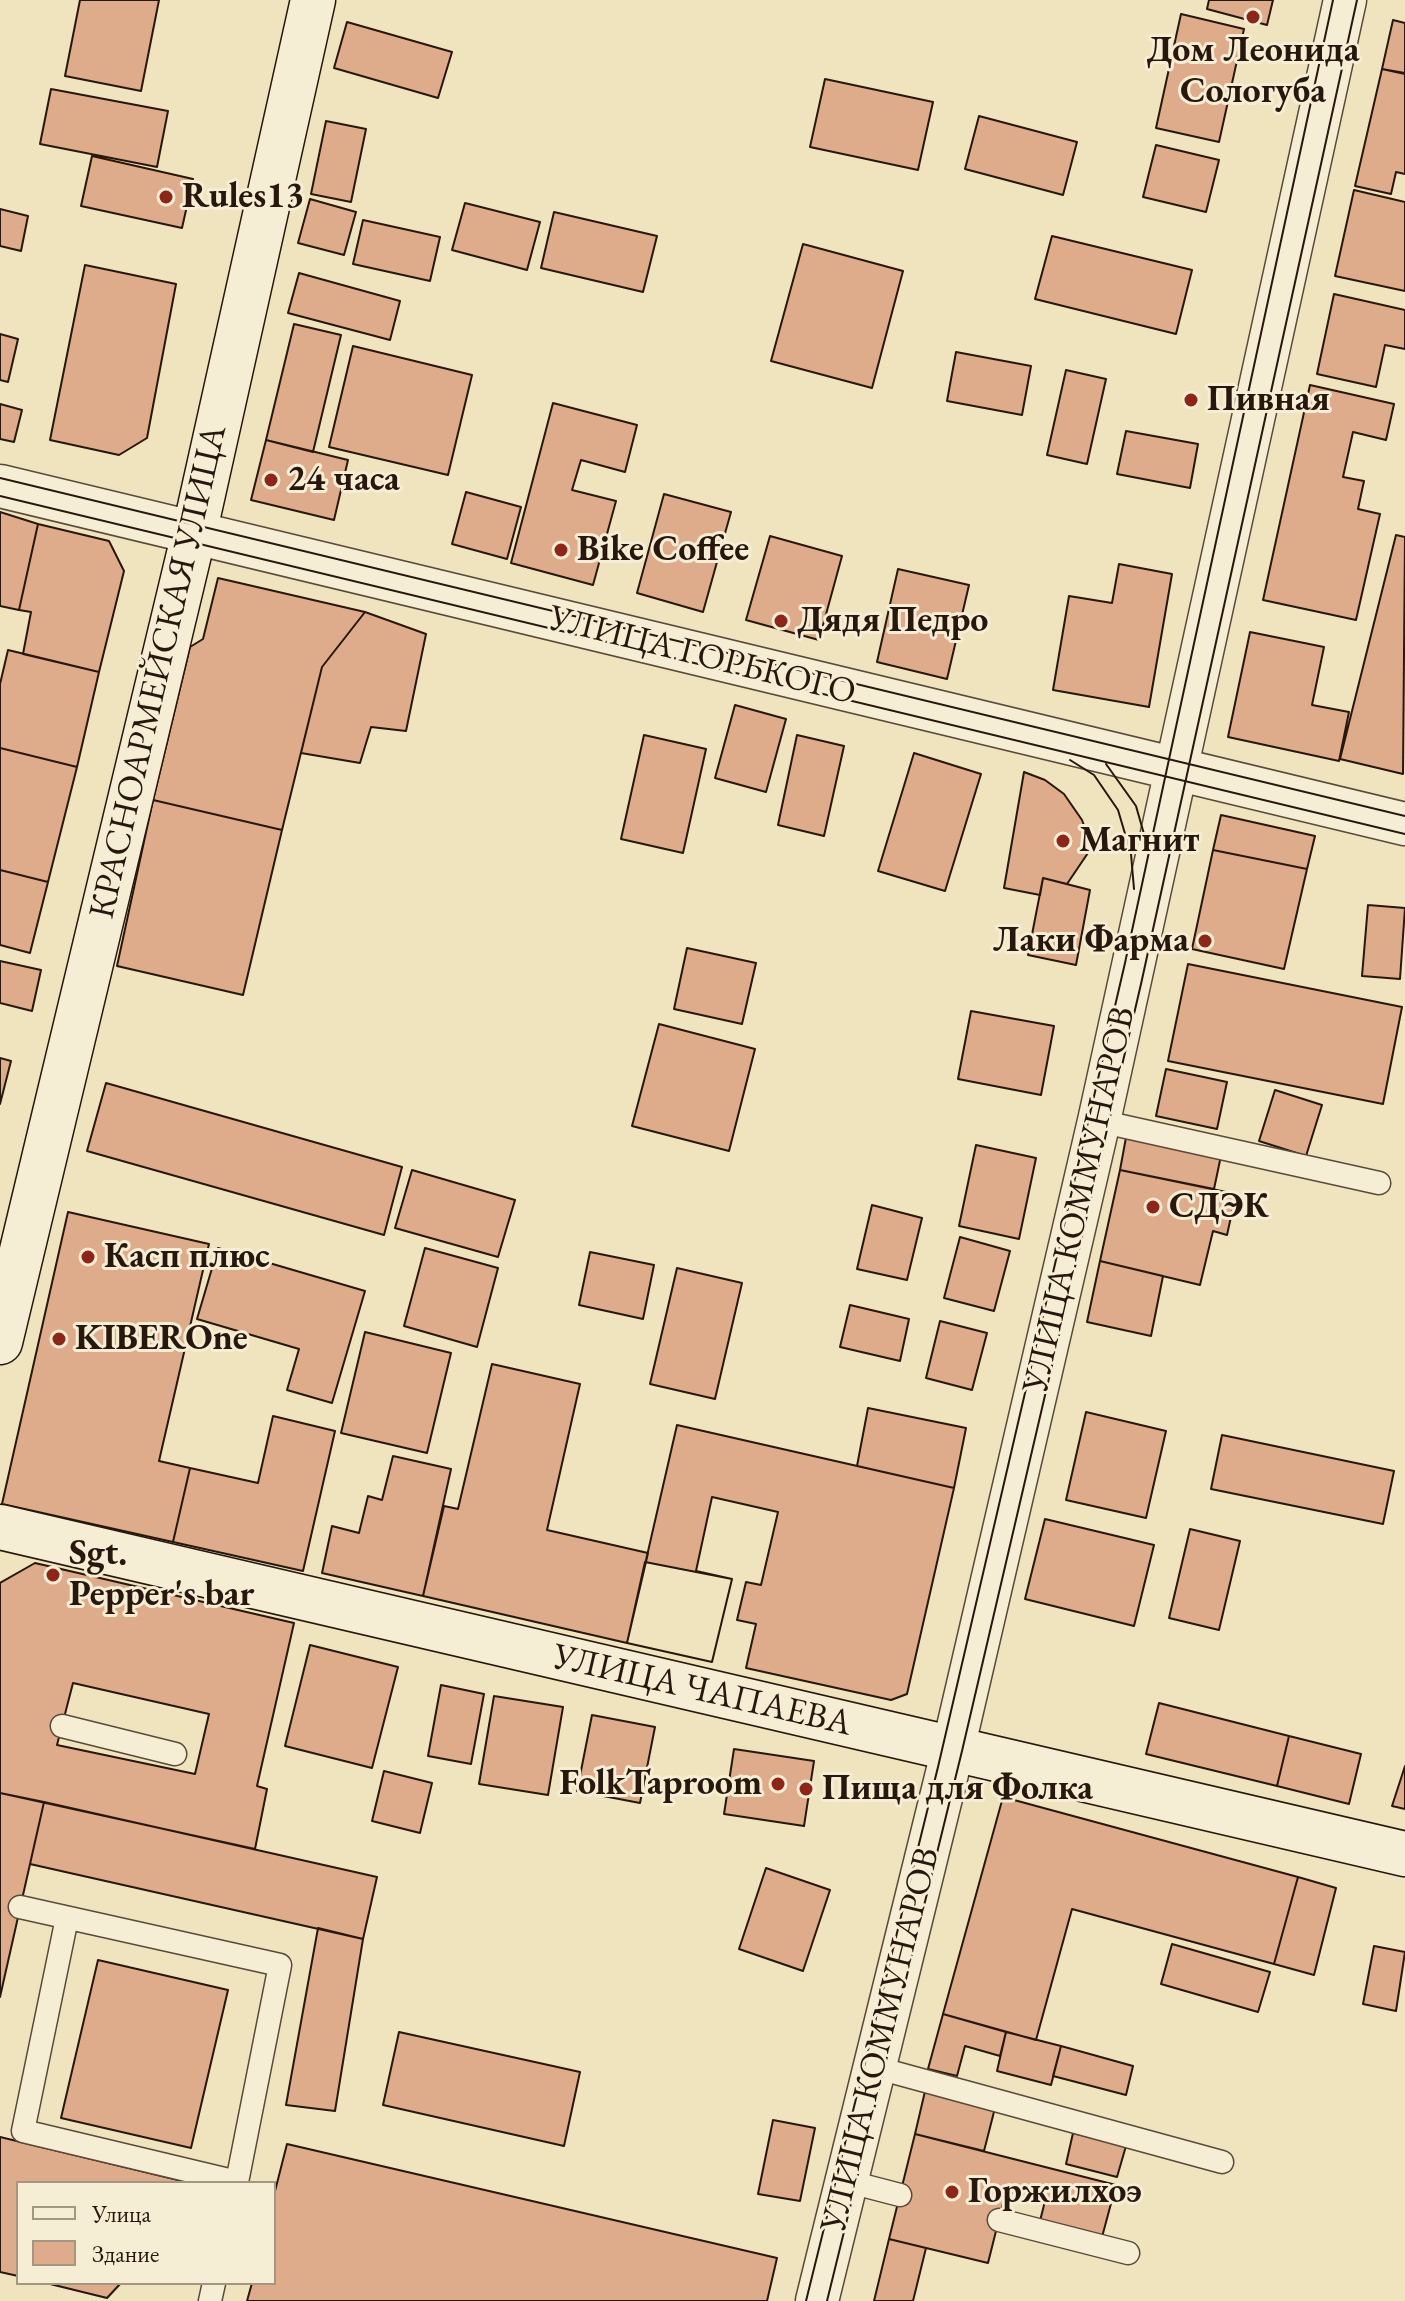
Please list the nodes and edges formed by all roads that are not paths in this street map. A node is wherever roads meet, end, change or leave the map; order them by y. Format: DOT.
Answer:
graph roads {
  1 [pos="313,0"];
  2 [pos="1345,0"];
  3 [pos="0,486"];
  4 [pos="194,533"];
  5 [pos="1176,772"];
  6 [pos="1405,824"];
  7 [pos="1099,1121"];
  8 [pos="1379,1183"];
  9 [pos="0,1342"];
  10 [pos="0,1527"];
  11 [pos="62,1726"];
  12 [pos="953,1749"];
  13 [pos="175,1754"];
  14 [pos="1405,1854"];
  15 [pos="20,1907"];
  16 [pos="67,1918"];
  17 [pos="874,2067"];
  18 [pos="1222,2162"];
  19 [pos="232,2181"];
  20 [pos="236,2181"];
  21 [pos="846,2181"];
  22 [pos="900,2195"];
  23 [pos="999,2220"];
  24 [pos="1128,2253"];
  25 [pos="817,2301"];
  1 -- 4 [label="street, КРАСНОАРМЕЙСКАЯ УЛИЦА"];
  2 -- 5 [label="street, УЛИЦА КОММУНАРОВ"];
  3 -- 4 [label="street, УЛИЦА ГОРЬКОГО"];
  4 -- 5 [label="street, УЛИЦА ГОРЬКОГО"];
  4 -- 9 [label="street, КРАСНОАРМЕЙСКАЯ УЛИЦА"];
  5 -- 6 [label="street, УЛИЦА ГОРЬКОГО"];
  5 -- 7 [label="street, УЛИЦА КОММУНАРОВ"];
  7 -- 8 [label="lane"];
  7 -- 12 [label="street, УЛИЦА КОММУНАРОВ"];
  10 -- 12 [label="street, УЛИЦА ЧАПАЕВА"];
  11 -- 13 [label="lane"];
  12 -- 14 [label="street, УЛИЦА ЧАПАЕВА"];
  12 -- 17 [label="street, УЛИЦА КОММУНАРОВ"];
  15 -- 16 [label="lane"];
  16 -- 19 [label="lane"];
  16 -- 20 [label="lane"];
  17 -- 18 [label="lane"];
  17 -- 21 [label="street, УЛИЦА КОММУНАРОВ"];
  21 -- 22 [label="lane"];
  21 -- 25 [label="street, УЛИЦА КОММУНАРОВ"];
  23 -- 24 [label="lane"];
}
